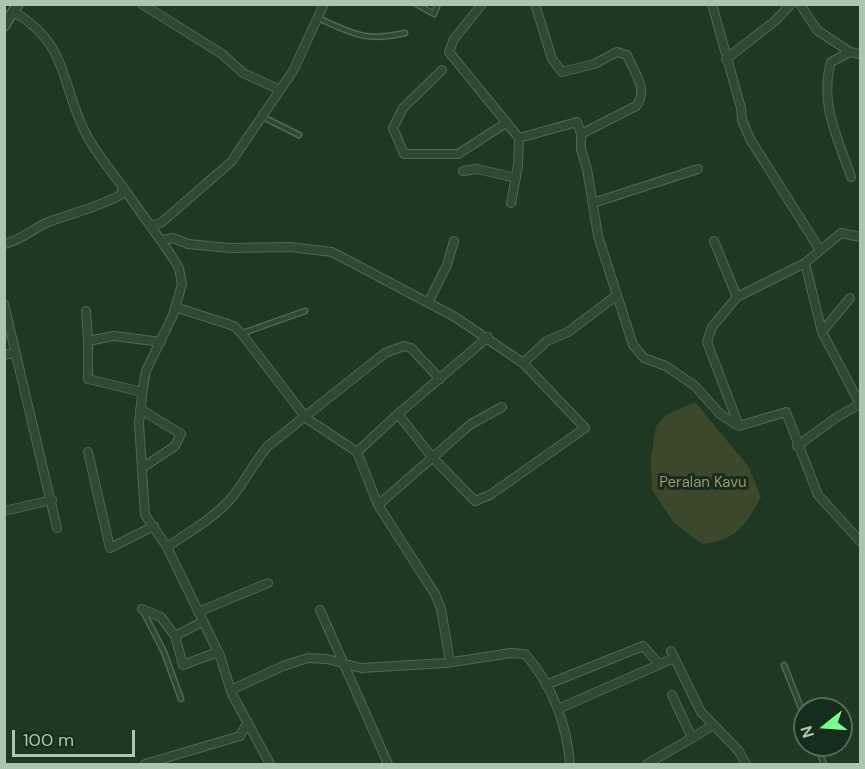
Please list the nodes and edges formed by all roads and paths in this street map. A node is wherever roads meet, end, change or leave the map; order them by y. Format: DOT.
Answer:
graph roads {
  1 [pos="142,4"];
  2 [pos="324,4"];
  3 [pos="416,4"];
  4 [pos="438,4"];
  5 [pos="482,4"];
  6 [pos="535,4"];
  7 [pos="712,4"];
  8 [pos="791,4"];
  9 [pos="800,4"];
  10 [pos="16,8"];
  11 [pos="317,17"];
  12 [pos="4,27"];
  13 [pos="405,33"];
  14 [pos="850,52"];
  15 [pos="861,54"];
  16 [pos="726,58"];
  17 [pos="442,70"];
  18 [pos="280,90"];
  19 [pos="263,117"];
  20 [pos="506,123"];
  21 [pos="581,134"];
  22 [pos="298,135"];
  23 [pos="519,138"];
  24 [pos="698,169"];
  25 [pos="462,171"];
  26 [pos="851,177"];
  27 [pos="516,178"];
  28 [pos="122,186"];
  29 [pos="511,203"];
  30 [pos="593,203"];
  31 [pos="149,224"];
  32 [pos="861,237"];
  33 [pos="162,240"];
  34 [pos="454,241"];
  35 [pos="714,241"];
  36 [pos="4,244"];
  37 [pos="819,250"];
  38 [pos="805,263"];
  39 [pos="618,295"];
  40 [pos="737,297"];
  41 [pos="850,298"];
  42 [pos="428,303"];
  43 [pos="4,304"];
  44 [pos="175,307"];
  45 [pos="86,311"];
  46 [pos="305,311"];
  47 [pos="822,332"];
  48 [pos="242,334"];
  49 [pos="488,337"];
  50 [pos="88,341"];
  51 [pos="161,342"];
  52 [pos="15,353"];
  53 [pos="4,355"];
  54 [pos="523,363"];
  55 [pos="440,378"];
  56 [pos="848,378"];
  57 [pos="142,392"];
  58 [pos="861,392"];
  59 [pos="502,407"];
  60 [pos="140,409"];
  61 [pos="398,414"];
  62 [pos="306,418"];
  63 [pos="739,426"];
  64 [pos="797,446"];
  65 [pos="88,452"];
  66 [pos="357,452"];
  67 [pos="432,458"];
  68 [pos="142,468"];
  69 [pos="52,500"];
  70 [pos="378,505"];
  71 [pos="4,511"];
  72 [pos="154,526"];
  73 [pos="57,528"];
  74 [pos="861,541"];
  75 [pos="166,547"];
  76 [pos="268,584"];
  77 [pos="142,609"];
  78 [pos="320,610"];
  79 [pos="198,612"];
  80 [pos="202,622"];
  81 [pos="175,636"];
  82 [pos="218,652"];
  83 [pos="450,662"];
  84 [pos="345,663"];
  85 [pos="659,664"];
  86 [pos="784,665"];
  87 [pos="546,684"];
  88 [pos="231,690"];
  89 [pos="672,695"];
  90 [pos="797,697"];
  91 [pos="181,699"];
  92 [pos="558,709"];
  93 [pos="248,722"];
  94 [pos="713,724"];
  95 [pos="692,738"];
  96 [pos="145,765"];
  97 [pos="270,765"];
  98 [pos="388,765"];
  99 [pos="570,765"];
  100 [pos="646,765"];
  101 [pos="746,765"];
  1 -- 18 [label="street"];
  2 -- 11 [label="street"];
  3 -- 4 [label="lane"];
  5 -- 20 [label="street"];
  6 -- 21 [label="street"];
  7 -- 16 [label="street"];
  8 -- 16 [label="street"];
  9 -- 14 [label="street"];
  10 -- 12 [label="street"];
  10 -- 28 [label="street"];
  11 -- 13 [label="lane"];
  11 -- 18 [label="street"];
  14 -- 15 [label="street"];
  14 -- 26 [label="street"];
  16 -- 37 [label="street"];
  17 -- 20 [label="street"];
  18 -- 19 [label="street"];
  19 -- 22 [label="lane"];
  19 -- 31 [label="street"];
  20 -- 23 [label="street"];
  21 -- 23 [label="street"];
  21 -- 30 [label="street"];
  23 -- 27 [label="street"];
  24 -- 30 [label="street"];
  25 -- 27 [label="street"];
  27 -- 29 [label="street"];
  28 -- 31 [label="street"];
  28 -- 36 [label="street"];
  30 -- 39 [label="street"];
  31 -- 33 [label="street"];
  32 -- 37 [label="street"];
  33 -- 42 [label="street"];
  33 -- 44 [label="street"];
  34 -- 42 [label="street"];
  35 -- 40 [label="street"];
  37 -- 38 [label="street"];
  38 -- 40 [label="street"];
  38 -- 47 [label="street"];
  39 -- 54 [label="street"];
  39 -- 63 [label="street"];
  40 -- 63 [label="street"];
  41 -- 47 [label="street"];
  42 -- 49 [label="street"];
  43 -- 52 [label="street"];
  44 -- 48 [label="street"];
  44 -- 51 [label="street"];
  45 -- 50 [label="street"];
  46 -- 48 [label="lane"];
  47 -- 56 [label="street"];
  48 -- 62 [label="street"];
  49 -- 54 [label="street"];
  49 -- 55 [label="street"];
  50 -- 51 [label="street"];
  50 -- 57 [label="street"];
  51 -- 57 [label="street"];
  52 -- 53 [label="street"];
  52 -- 69 [label="street"];
  54 -- 67 [label="street"];
  55 -- 61 [label="street"];
  55 -- 62 [label="street"];
  56 -- 58 [label="street"];
  56 -- 64 [label="street"];
  57 -- 60 [label="street"];
  59 -- 67 [label="street"];
  60 -- 68 [label="street"];
  60 -- 68 [label="street"];
  61 -- 66 [label="street"];
  61 -- 67 [label="street"];
  62 -- 66 [label="street"];
  62 -- 75 [label="street"];
  63 -- 64 [label="street"];
  64 -- 74 [label="street"];
  65 -- 72 [label="street"];
  66 -- 70 [label="street"];
  67 -- 70 [label="street"];
  68 -- 72 [label="street"];
  69 -- 71 [label="street"];
  69 -- 73 [label="street"];
  70 -- 83 [label="street"];
  72 -- 75 [label="street"];
  75 -- 79 [label="street"];
  76 -- 79 [label="street"];
  77 -- 81 [label="street"];
  77 -- 91 [label="lane"];
  78 -- 84 [label="street"];
  79 -- 80 [label="street"];
  80 -- 81 [label="street"];
  80 -- 82 [label="street"];
  81 -- 82 [label="street"];
  82 -- 88 [label="street"];
  83 -- 84 [label="street"];
  83 -- 87 [label="street"];
  84 -- 88 [label="street"];
  84 -- 98 [label="street"];
  85 -- 87 [label="street"];
  85 -- 92 [label="street"];
  85 -- 94 [label="street"];
  86 -- 90 [label="lane"];
  87 -- 92 [label="street"];
  88 -- 93 [label="street"];
  89 -- 95 [label="street"];
  92 -- 99 [label="street"];
  93 -- 96 [label="street"];
  93 -- 97 [label="street"];
  94 -- 95 [label="street"];
  94 -- 101 [label="street"];
  95 -- 100 [label="street"];
}
